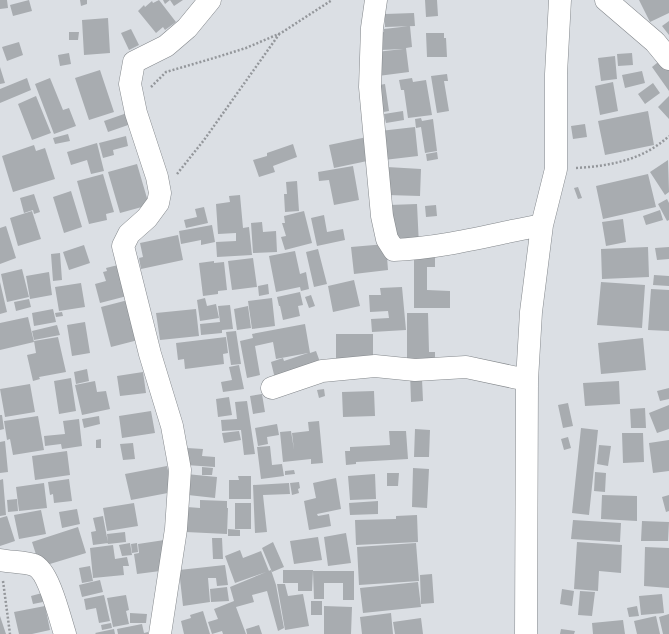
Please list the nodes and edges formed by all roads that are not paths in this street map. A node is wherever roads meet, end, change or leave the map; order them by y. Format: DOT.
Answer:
graph roads {
  1 [pos="210,0"];
  2 [pos="376,0"];
  3 [pos="560,0"];
  4 [pos="606,0"];
  5 [pos="669,58"];
  6 [pos="542,225"];
  7 [pos="527,380"];
  8 [pos="272,388"];
  9 [pos="1,569"];
  10 [pos="65,634"];
  11 [pos="160,634"];
  12 [pos="526,634"];
  1 -- 11 [label="street"];
  2 -- 6 [label="street"];
  3 -- 6 [label="street"];
  4 -- 5 [label="street"];
  6 -- 7 [label="street"];
  7 -- 8 [label="street"];
  7 -- 12 [label="street"];
  9 -- 10 [label="street"];
}
